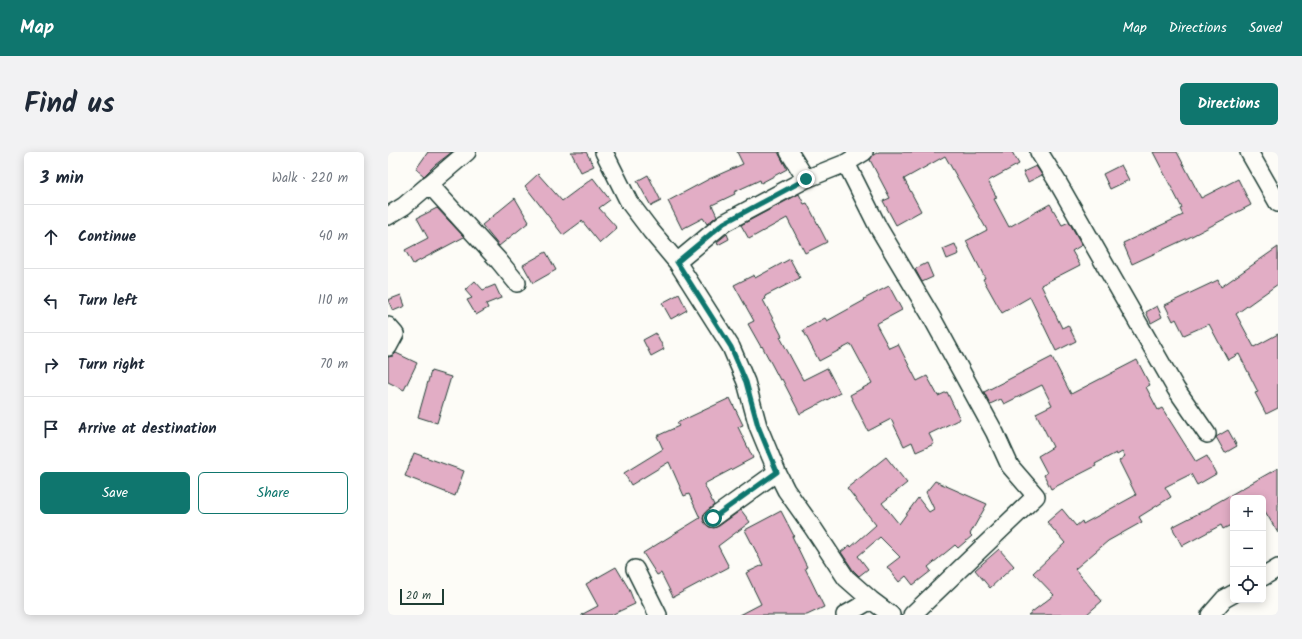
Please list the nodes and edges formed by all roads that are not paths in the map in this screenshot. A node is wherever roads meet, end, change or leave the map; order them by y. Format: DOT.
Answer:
graph roads {
  1 [pos="467,152"];
  2 [pos="604,152"];
  3 [pos="789,152"];
  4 [pos="864,152"];
  5 [pos="1039,152"];
  6 [pos="1249,152"];
  7 [pos="846,163"];
  8 [pos="806,179"];
  9 [pos="429,184"];
  10 [pos="1278,202"];
  11 [pos="388,216"];
  12 [pos="677,262"];
  13 [pos="517,283"];
  14 [pos="388,326"];
  15 [pos="388,348"];
  16 [pos="1207,434"];
  17 [pos="777,472"];
  18 [pos="713,518"];
  19 [pos="1278,568"];
  20 [pos="635,569"];
  21 [pos="1266,575"];
  22 [pos="1230,596"];
  23 [pos="871,600"];
  24 [pos="658,615"];
  25 [pos="845,615"];
  26 [pos="891,615"];
  27 [pos="912,615"];
  28 [pos="1210,615"];
  1 -- 9 [label="street"];
  2 -- 12 [label="street"];
  3 -- 8 [label="street"];
  4 -- 7 [label="street"];
  5 -- 16 [label="street"];
  6 -- 10 [label="street"];
  7 -- 8 [label="street"];
  7 -- 27 [label="street"];
  8 -- 12 [label="street"];
  9 -- 11 [label="street"];
  9 -- 13 [label="street"];
  12 -- 17 [label="street"];
  14 -- 15 [label="street"];
  17 -- 18 [label="street"];
  17 -- 23 [label="street"];
  19 -- 21 [label="street"];
  20 -- 24 [label="street"];
  22 -- 28 [label="street"];
  23 -- 25 [label="street"];
  23 -- 26 [label="street"];
}
